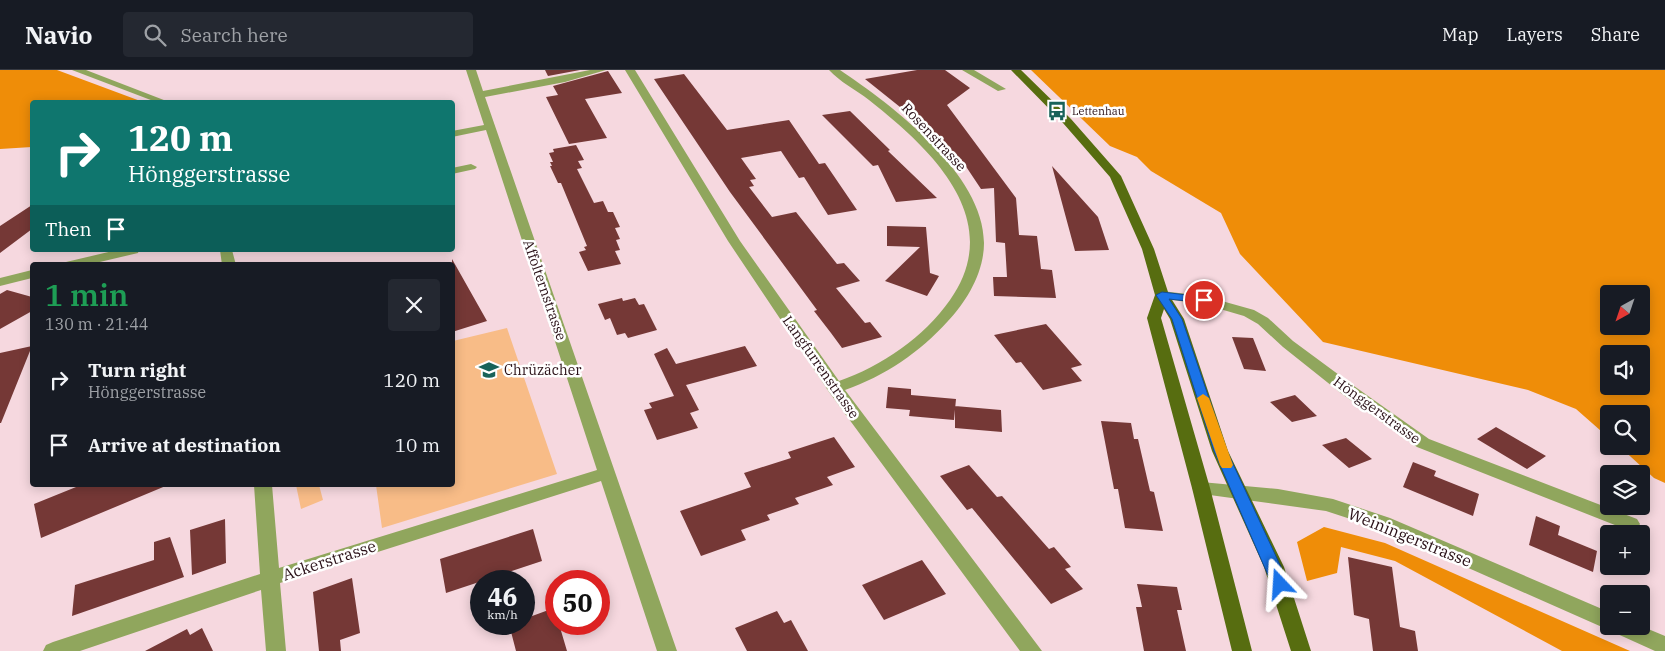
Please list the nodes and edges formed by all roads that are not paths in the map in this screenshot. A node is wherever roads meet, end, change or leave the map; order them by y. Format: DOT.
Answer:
graph roads {
  1 [pos="77,70"];
  2 [pos="471,70"];
  3 [pos="600,70"];
  4 [pos="630,70"];
  5 [pos="834,70"];
  6 [pos="967,70"];
  7 [pos="1016,70"];
  8 [pos="1001,89"];
  9 [pos="478,95"];
  10 [pos="159,100"];
  11 [pos="488,127"];
  12 [pos="455,133"];
  13 [pos="471,167"];
  14 [pos="455,170"];
  15 [pos="125,252"];
  16 [pos="83,262"];
  17 [pos="30,274"];
  18 [pos="0,282"];
  19 [pos="1162,295"];
  20 [pos="835,388"];
  21 [pos="607,473"];
  22 [pos="263,487"];
  23 [pos="1201,488"];
  24 [pos="1239,492"];
  25 [pos="1631,524"];
  26 [pos="272,578"];
  27 [pos="1600,617"];
  28 [pos="1640,635"];
  29 [pos="1665,646"];
  30 [pos="53,651"];
  31 [pos="276,651"];
  32 [pos="667,651"];
  33 [pos="1032,651"];
  34 [pos="1242,651"];
  35 [pos="1301,651"];
  1 -- 10 [label="street"];
  2 -- 9 [label="street, Affolternstrasse"];
  3 -- 9 [label="street"];
  4 -- 20 [label="street, Langfurrenstrasse"];
  5 -- 20 [label="street, Rosenstrasse"];
  6 -- 8 [label="street"];
  7 -- 19 [label="main road"];
  9 -- 11 [label="street, Affolternstrasse"];
  11 -- 12 [label="street"];
  11 -- 21 [label="street, Affolternstrasse"];
  13 -- 14 [label="street"];
  15 -- 16 [label="street"];
  17 -- 18 [label="street"];
  19 -- 23 [label="main road"];
  19 -- 24 [label="main road"];
  19 -- 25 [label="street, Hönggerstrasse"];
  20 -- 33 [label="street, Langfurrenstrasse"];
  21 -- 26 [label="street, Ackerstrasse"];
  21 -- 32 [label="street, Affolternstrasse"];
  22 -- 26 [label="street"];
  23 -- 24 [label="street, Weiningerstrasse"];
  23 -- 34 [label="main road"];
  24 -- 27 [label="street, Weiningerstrasse"];
  24 -- 35 [label="main road"];
  26 -- 30 [label="street, Ackerstrasse"];
  26 -- 31 [label="street"];
  28 -- 29 [label="street"];
}
